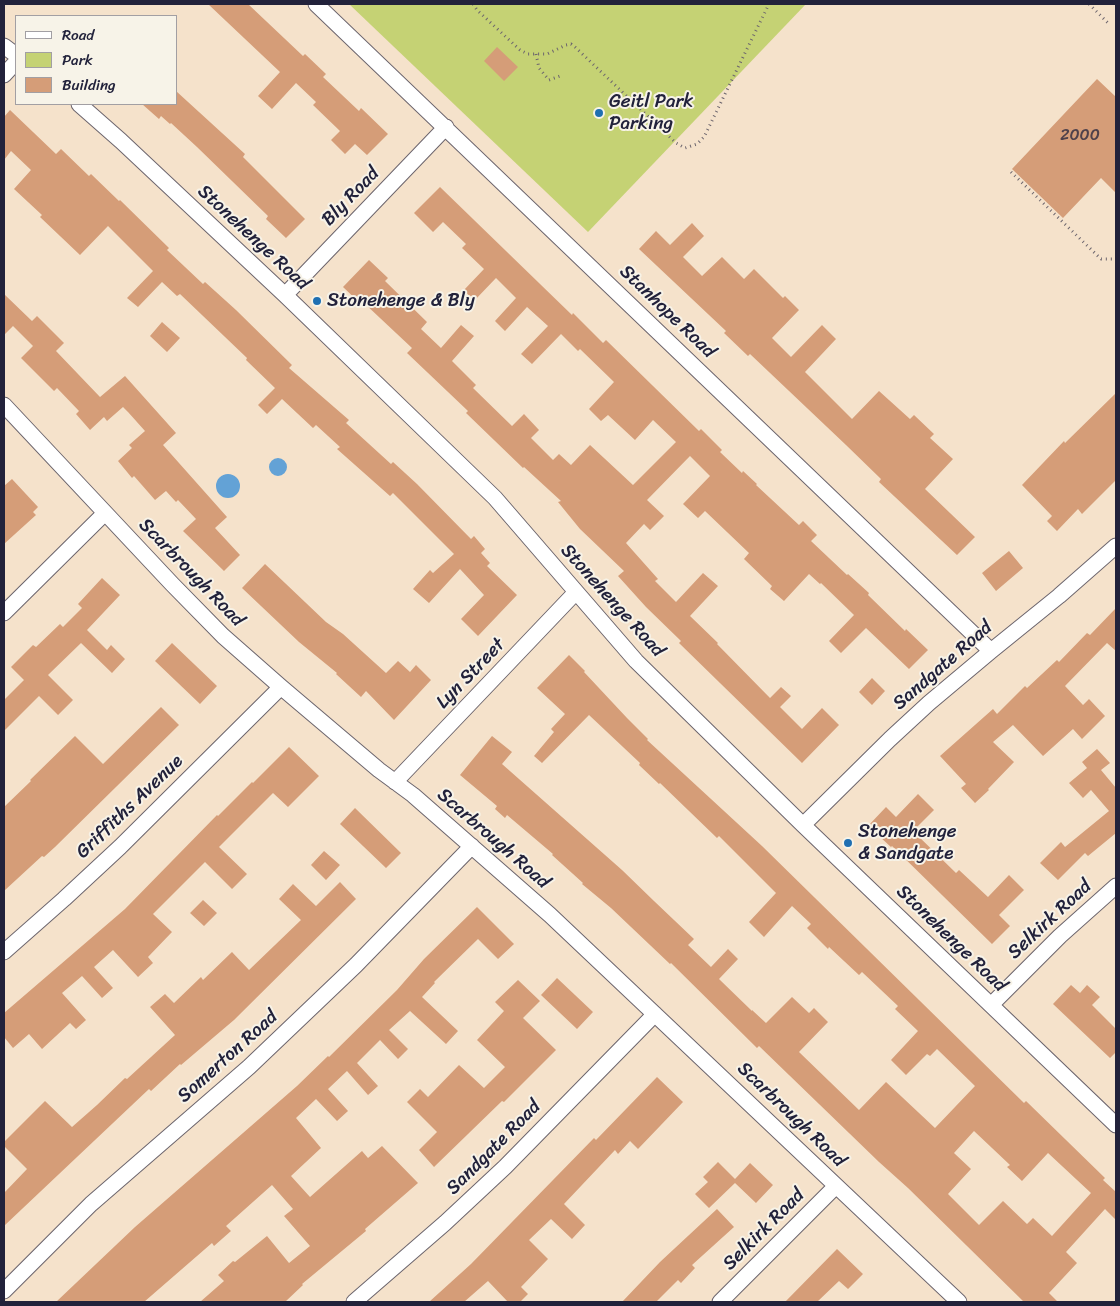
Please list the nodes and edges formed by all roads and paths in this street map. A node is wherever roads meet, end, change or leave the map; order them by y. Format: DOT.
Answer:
graph roads {
  1 [pos="316,4"];
  2 [pos="474,4"];
  3 [pos="768,4"];
  4 [pos="1089,4"];
  5 [pos="1108,23"];
  6 [pos="4,46"];
  7 [pos="536,54"];
  8 [pos="15,55"];
  9 [pos="15,63"];
  10 [pos="4,75"];
  11 [pos="560,76"];
  12 [pos="80,105"];
  13 [pos="446,127"];
  14 [pos="1011,172"];
  15 [pos="1116,259"];
  16 [pos="285,295"];
  17 [pos="4,405"];
  18 [pos="105,513"];
  19 [pos="1116,546"];
  20 [pos="576,592"];
  21 [pos="4,613"];
  22 [pos="991,650"];
  23 [pos="280,687"];
  24 [pos="395,782"];
  25 [pos="803,825"];
  26 [pos="472,846"];
  27 [pos="1116,886"];
  28 [pos="4,952"];
  29 [pos="991,1005"];
  30 [pos="655,1014"];
  31 [pos="1116,1125"];
  32 [pos="836,1186"];
  33 [pos="4,1291"];
  34 [pos="354,1302"];
  35 [pos="720,1302"];
  36 [pos="958,1302"];
  1 -- 13 [label="street, Stanhope Road"];
  2 -- 7 [label="path"];
  3 -- 7 [label="path"];
  4 -- 5 [label="path"];
  6 -- 8 [label="street"];
  7 -- 11 [label="path"];
  9 -- 10 [label="street"];
  12 -- 16 [label="street, Stonehenge Road"];
  13 -- 16 [label="street, Bly Road"];
  13 -- 22 [label="street, Stanhope Road"];
  14 -- 15 [label="path"];
  16 -- 20 [label="street, Stonehenge Road"];
  17 -- 18 [label="street, Scarbrough Road"];
  18 -- 21 [label="street"];
  18 -- 23 [label="street, Scarbrough Road"];
  19 -- 22 [label="street, Sandgate Road"];
  20 -- 24 [label="street, Lyn Street"];
  20 -- 25 [label="street, Stonehenge Road"];
  22 -- 25 [label="street, Sandgate Road"];
  23 -- 24 [label="street, Scarbrough Road"];
  23 -- 28 [label="street, Griffiths Avenue"];
  24 -- 26 [label="street, Scarbrough Road"];
  25 -- 29 [label="street, Stonehenge Road"];
  26 -- 30 [label="street, Scarbrough Road"];
  26 -- 33 [label="street, Somerton Road"];
  27 -- 29 [label="street, Selkirk Road"];
  29 -- 31 [label="street, Stonehenge Road"];
  30 -- 32 [label="street, Scarbrough Road"];
  30 -- 34 [label="street, Sandgate Road"];
  32 -- 35 [label="street, Selkirk Road"];
  32 -- 36 [label="street, Scarbrough Road"];
}
